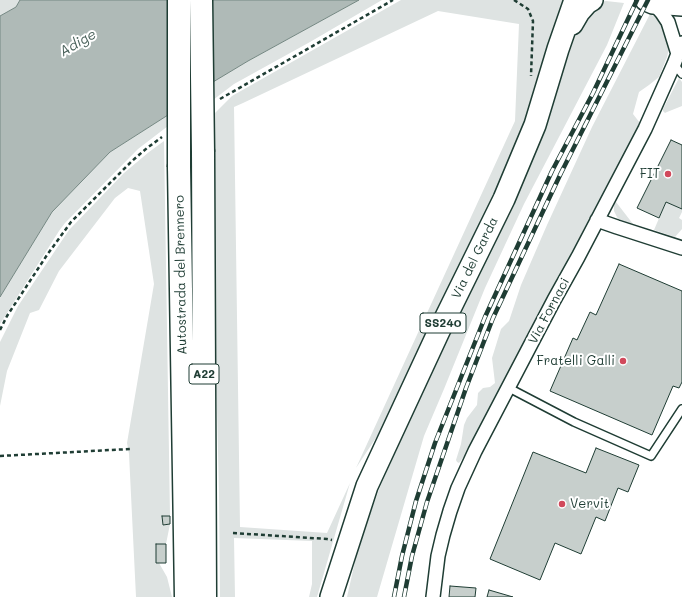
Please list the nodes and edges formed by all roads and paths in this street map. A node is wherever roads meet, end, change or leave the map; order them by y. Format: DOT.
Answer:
graph roads {
  1 [pos="179,0"];
  2 [pos="201,0"];
  3 [pos="515,0"];
  4 [pos="575,0"];
  5 [pos="592,0"];
  6 [pos="650,2"];
  7 [pos="682,5"];
  8 [pos="558,49"];
  9 [pos="679,59"];
  10 [pos="531,83"];
  11 [pos="597,220"];
  12 [pos="682,248"];
  13 [pos="509,388"];
  14 [pos="682,409"];
  15 [pos="132,449"];
  16 [pos="0,456"];
  17 [pos="233,533"];
  18 [pos="348,544"];
  19 [pos="186,597"];
  20 [pos="205,597"];
  21 [pos="331,597"];
  22 [pos="433,597"];
  1 -- 19 [label="highway, Autostrada del Brennero / A22, bridge"];
  2 -- 20 [label="highway, Autostrada del Brennero / A22, bridge"];
  3 -- 10 [label="path"];
  4 -- 8 [label="main road, Via del Garda"];
  5 -- 8 [label="main road, Via del Garda"];
  6 -- 7 [label="main road"];
  6 -- 9 [label="street, Via Fornaci"];
  8 -- 18 [label="main road, Via del Garda / SS240"];
  9 -- 11 [label="street, Via Fornaci"];
  11 -- 12 [label="street"];
  11 -- 13 [label="street, Via Fornaci"];
  13 -- 14 [label="lane"];
  13 -- 22 [label="street, Via Fornaci"];
  15 -- 16 [label="path"];
  17 -- 18 [label="path"];
  18 -- 21 [label="main road, Via del Garda / SS240"];
}
